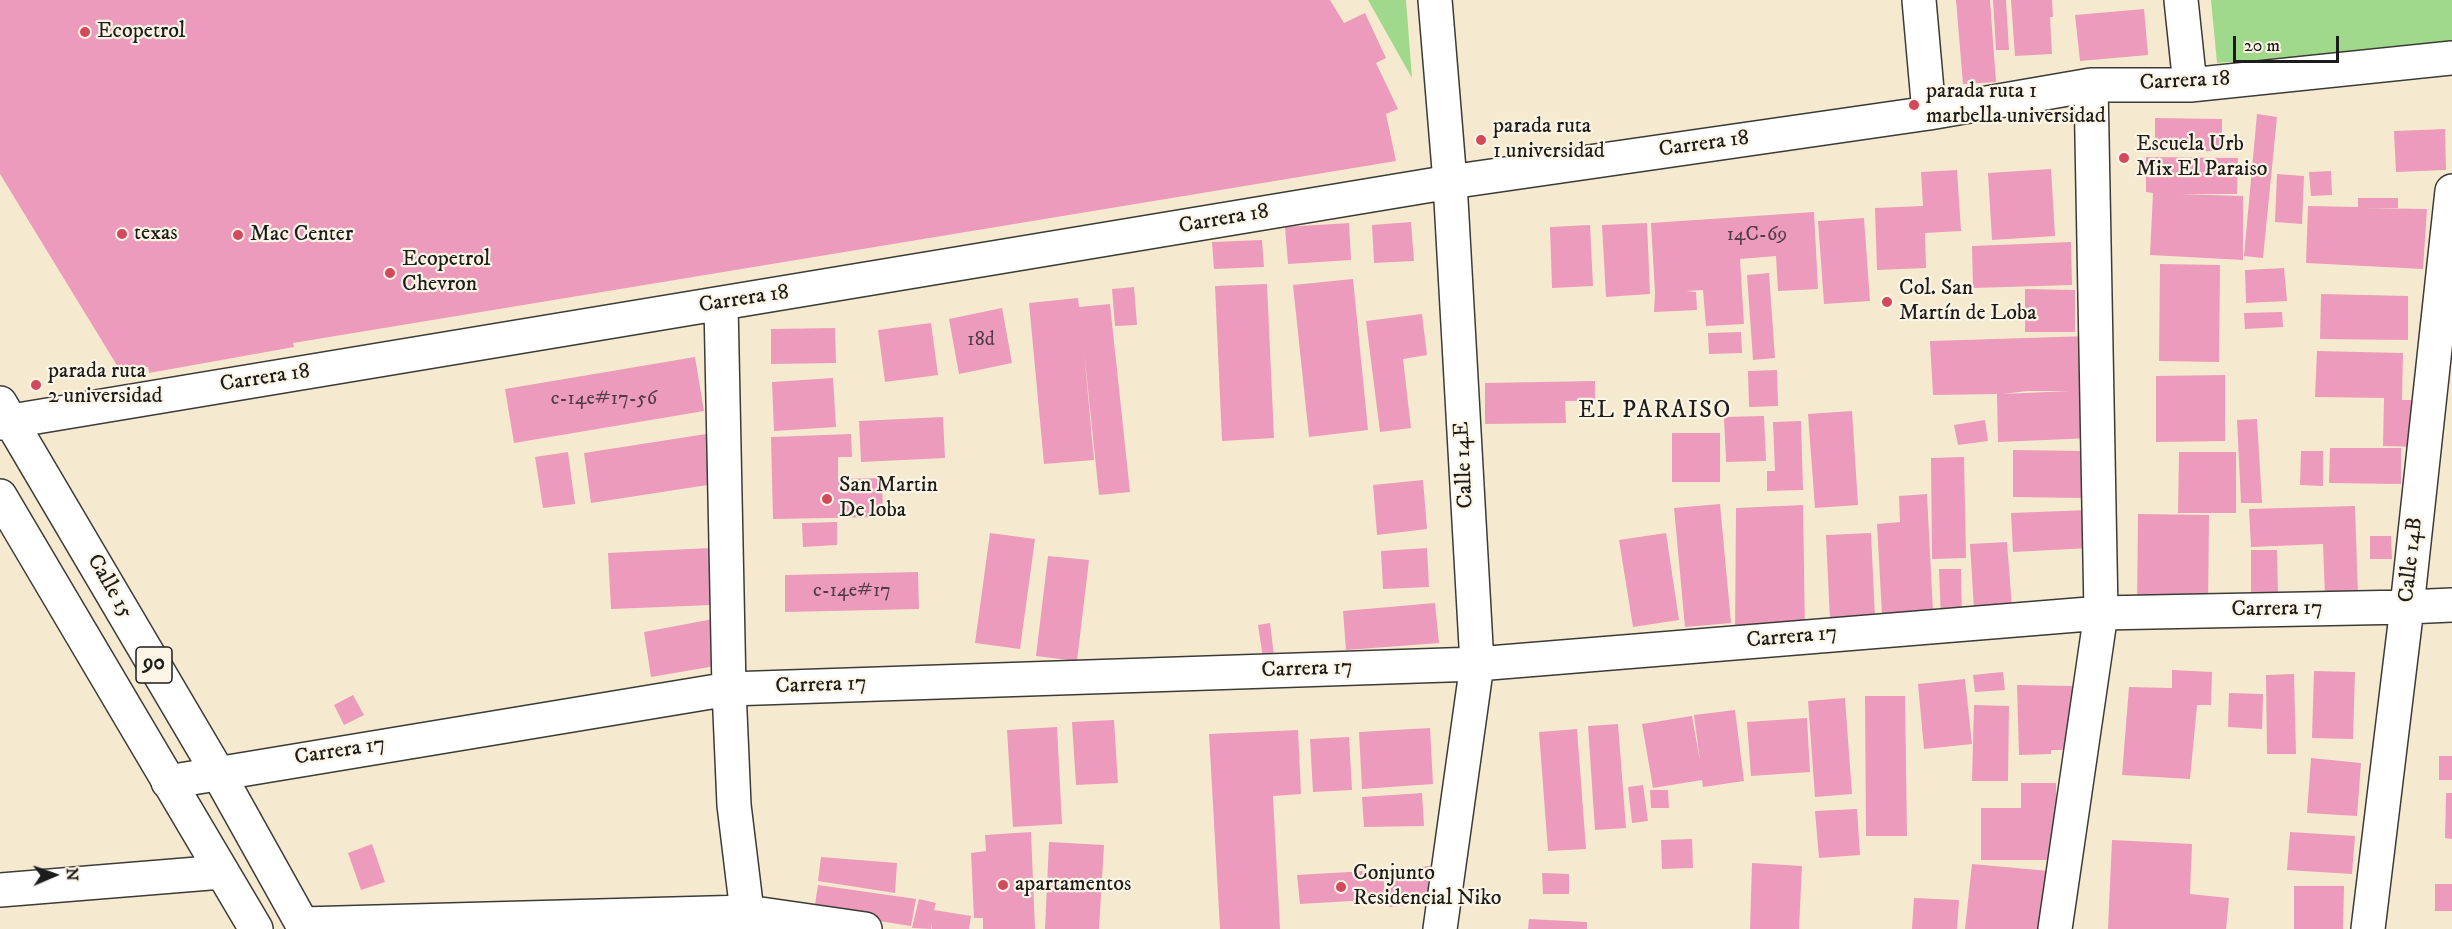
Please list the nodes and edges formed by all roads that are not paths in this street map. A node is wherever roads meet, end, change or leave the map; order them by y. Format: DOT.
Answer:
graph roads {
  1 [pos="1435,0"];
  2 [pos="1919,0"];
  3 [pos="2181,0"];
  4 [pos="2452,58"];
  5 [pos="2091,84"];
  6 [pos="2190,85"];
  7 [pos="1929,113"];
  8 [pos="1450,182"];
  9 [pos="2452,191"];
  10 [pos="721,304"];
  11 [pos="4,415"];
  12 [pos="0,496"];
  13 [pos="2452,604"];
  14 [pos="2407,607"];
  15 [pos="2101,613"];
  16 [pos="1477,664"];
  17 [pos="729,689"];
  18 [pos="218,772"];
  19 [pos="168,782"];
  20 [pos="222,872"];
  21 [pos="0,890"];
  22 [pos="751,920"];
  23 [pos="303,926"];
  24 [pos="256,929"];
  25 [pos="865,929"];
  26 [pos="1440,929"];
  27 [pos="2055,929"];
  28 [pos="2368,929"];
  1 -- 8 [label="main road, Calle 14E"];
  2 -- 7 [label="main road"];
  3 -- 6 [label="main road"];
  4 -- 6 [label="main road, Carrera 18"];
  5 -- 6 [label="main road, Carrera 18"];
  5 -- 7 [label="main road, Carrera 18"];
  5 -- 15 [label="main road"];
  7 -- 8 [label="main road, Carrera 18"];
  8 -- 10 [label="main road, Carrera 18"];
  8 -- 16 [label="main road, Calle 14E"];
  9 -- 14 [label="main road, Calle 14B"];
  10 -- 11 [label="main road, Carrera 18"];
  10 -- 17 [label="main road"];
  11 -- 18 [label="main road, Calle 15 / 90"];
  12 -- 19 [label="main road, 90"];
  13 -- 14 [label="main road, Carrera 17"];
  14 -- 15 [label="main road, Carrera 17"];
  14 -- 28 [label="main road, Calle 14B"];
  15 -- 16 [label="main road, Carrera 17"];
  15 -- 27 [label="main road"];
  16 -- 17 [label="main road, Carrera 17"];
  16 -- 26 [label="main road, Calle 14E"];
  17 -- 18 [label="main road, Carrera 17"];
  17 -- 22 [label="main road"];
  18 -- 19 [label="main road, Carrera 17"];
  18 -- 23 [label="main road, Calle 15 / 90"];
  19 -- 20 [label="main road, 90"];
  20 -- 21 [label="main road"];
  20 -- 24 [label="main road, 90"];
  22 -- 23 [label="main road"];
  22 -- 25 [label="main road"];
}
